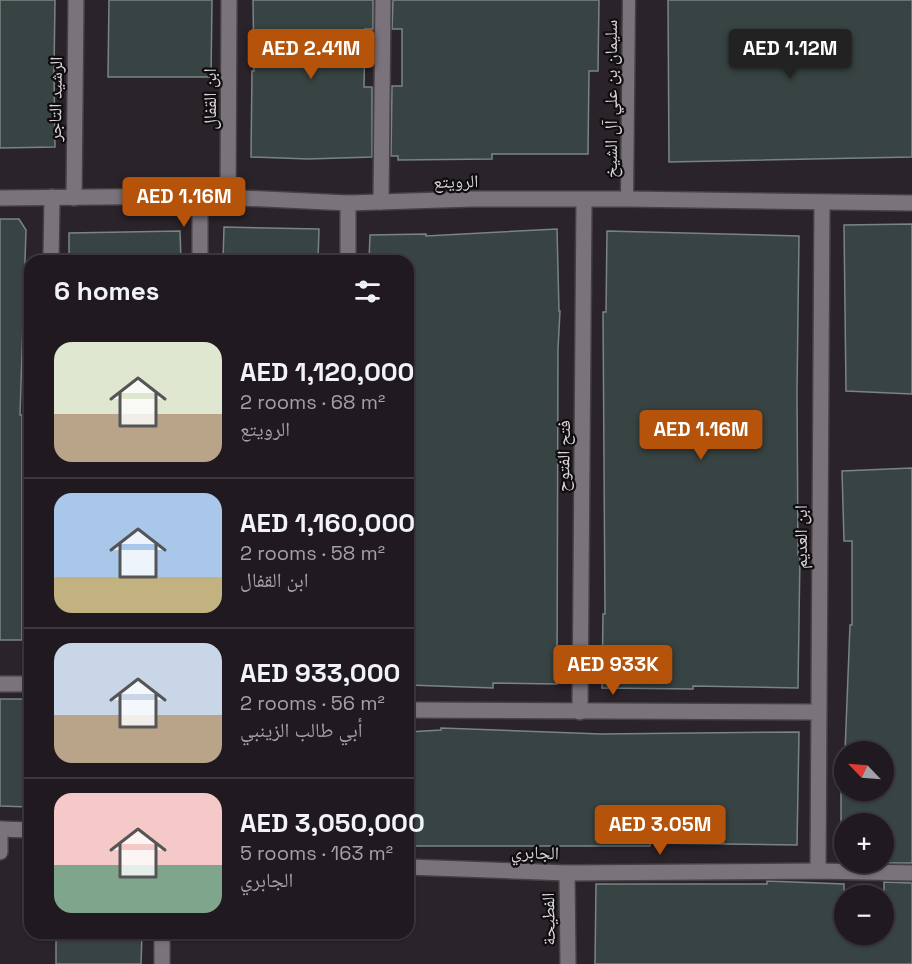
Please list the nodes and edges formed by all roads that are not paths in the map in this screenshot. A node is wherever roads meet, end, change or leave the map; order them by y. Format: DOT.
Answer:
graph roads {
  1 [pos="76,0"];
  2 [pos="229,0"];
  3 [pos="383,0"];
  4 [pos="629,0"];
  5 [pos="200,196"];
  6 [pos="52,197"];
  7 [pos="0,198"];
  8 [pos="74,198"];
  9 [pos="228,198"];
  10 [pos="627,199"];
  11 [pos="584,200"];
  12 [pos="348,202"];
  13 [pos="381,202"];
  14 [pos="822,203"];
  15 [pos="912,203"];
  16 [pos="51,255"];
  17 [pos="200,255"];
  18 [pos="348,255"];
  19 [pos="0,684"];
  20 [pos="24,684"];
  21 [pos="414,710"];
  22 [pos="580,712"];
  23 [pos="818,712"];
  24 [pos="0,829"];
  25 [pos="24,830"];
  26 [pos="0,852"];
  27 [pos="414,867"];
  28 [pos="818,871"];
  29 [pos="567,873"];
  30 [pos="912,873"];
  31 [pos="162,939"];
  32 [pos="162,964"];
  33 [pos="568,964"];
  1 -- 8 [label="street, الرشيد التاجر"];
  2 -- 9 [label="street, ابن القفال"];
  3 -- 13 [label="street"];
  4 -- 10 [label="lane, سليمان بن علي آل الشيخ"];
  5 -- 8 [label="street, الرويتع"];
  5 -- 9 [label="street, الرويتع"];
  5 -- 17 [label="street"];
  6 -- 7 [label="street, الرويتع"];
  6 -- 8 [label="street, الرويتع"];
  6 -- 16 [label="street"];
  9 -- 12 [label="street, الرويتع"];
  10 -- 11 [label="street, الرويتع"];
  10 -- 14 [label="street, الرويتع"];
  11 -- 13 [label="street, الرويتع"];
  11 -- 22 [label="street, فتح الفتوح"];
  12 -- 13 [label="street, الرويتع"];
  12 -- 18 [label="street"];
  14 -- 15 [label="street, الرويتع"];
  14 -- 23 [label="street, ابن العديم"];
  19 -- 20 [label="street"];
  21 -- 22 [label="street"];
  22 -- 23 [label="street"];
  23 -- 28 [label="street, ابن العديم"];
  24 -- 25 [label="street"];
  24 -- 26 [label="street"];
  27 -- 29 [label="street, الجابري"];
  28 -- 29 [label="street, الجابري"];
  28 -- 30 [label="street, الجابري"];
  29 -- 33 [label="street, الفطيحة"];
  31 -- 32 [label="street"];
}
